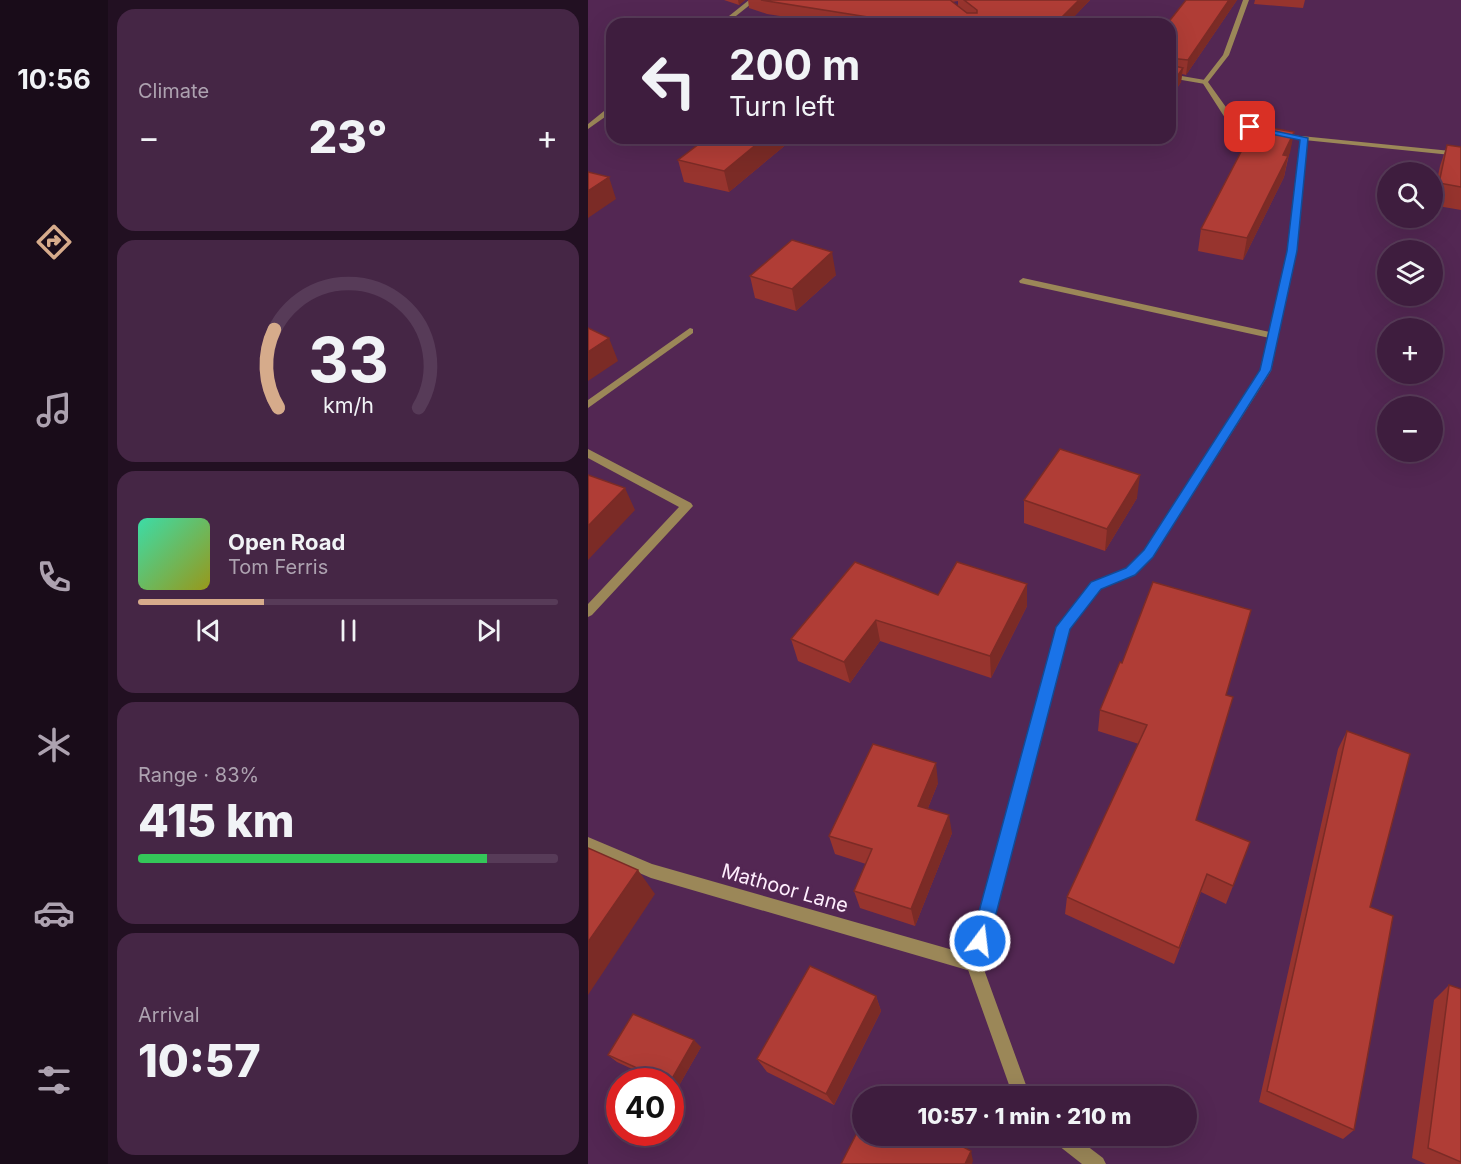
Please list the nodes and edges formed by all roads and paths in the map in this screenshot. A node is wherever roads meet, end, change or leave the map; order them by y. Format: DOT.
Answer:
graph roads {
  1 [pos="753,0"];
  2 [pos="1246,0"];
  3 [pos="730,18"];
  4 [pos="1176,77"];
  5 [pos="1205,82"];
  6 [pos="606,114"];
  7 [pos="603,116"];
  8 [pos="606,116"];
  9 [pos="588,127"];
  10 [pos="1304,138"];
  11 [pos="1461,154"];
  12 [pos="1023,281"];
  13 [pos="690,331"];
  14 [pos="1274,336"];
  15 [pos="588,405"];
  16 [pos="588,453"];
  17 [pos="588,612"];
  18 [pos="588,844"];
  19 [pos="974,964"];
  20 [pos="1017,1086"];
  21 [pos="1073,1146"];
  22 [pos="1097,1164"];
  1 -- 3 [label="street"];
  2 -- 5 [label="street"];
  4 -- 5 [label="street"];
  5 -- 10 [label="street"];
  6 -- 7 [label="street"];
  7 -- 8 [label="street"];
  7 -- 9 [label="street"];
  10 -- 11 [label="street"];
  10 -- 14 [label="street"];
  12 -- 14 [label="street"];
  13 -- 15 [label="street"];
  14 -- 19 [label="street"];
  16 -- 17 [label="street"];
  18 -- 19 [label="street, Mathoor Lane"];
  19 -- 20 [label="street"];
  21 -- 22 [label="street"];
}
